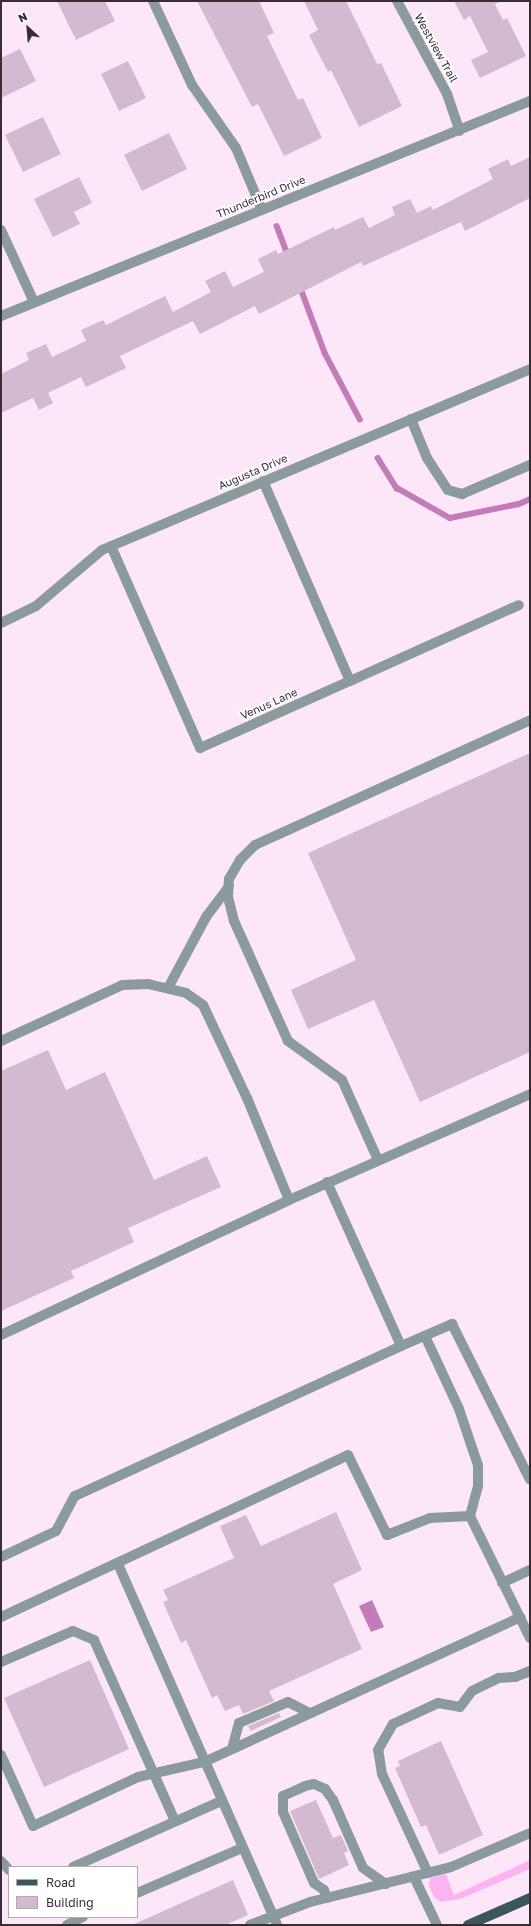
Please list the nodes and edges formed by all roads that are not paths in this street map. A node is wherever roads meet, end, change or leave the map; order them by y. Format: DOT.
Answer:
graph roads {
  1 [pos="153,1"];
  2 [pos="397,1"];
  3 [pos="530,101"];
  4 [pos="460,131"];
  5 [pos="262,210"];
  6 [pos="1,230"];
  7 [pos="34,302"];
  8 [pos="1,316"];
  9 [pos="530,369"];
  10 [pos="412,419"];
  11 [pos="530,465"];
  12 [pos="263,481"];
  13 [pos="111,546"];
  14 [pos="518,605"];
  15 [pos="1,623"];
  16 [pos="350,681"];
  17 [pos="530,720"];
  18 [pos="229,887"];
  19 [pos="168,988"];
  20 [pos="1,1041"];
  21 [pos="530,1094"];
  22 [pos="378,1160"];
  23 [pos="327,1182"];
  24 [pos="288,1200"];
  25 [pos="1,1335"];
  26 [pos="425,1336"];
  27 [pos="402,1346"];
  28 [pos="530,1480"];
  29 [pos="470,1516"];
  30 [pos="1,1557"];
  31 [pos="118,1564"];
  32 [pos="530,1570"];
  33 [pos="502,1582"];
  34 [pos="1,1617"];
  35 [pos="520,1617"];
  36 [pos="530,1638"];
  37 [pos="1,1662"];
  38 [pos="530,1672"];
  39 [pos="310,1713"];
  40 [pos="232,1749"];
  41 [pos="1,1755"];
  42 [pos="204,1762"];
  43 [pos="152,1774"];
  44 [pos="221,1801"];
  45 [pos="175,1822"];
  46 [pos="530,1833"];
  47 [pos="242,1848"];
  48 [pos="1,1861"];
  49 [pos="75,1866"];
  50 [pos="8,1869"];
  51 [pos="428,1873"];
  52 [pos="414,1876"];
  53 [pos="386,1884"];
  54 [pos="138,1893"];
  55 [pos="327,1898"];
  56 [pos="530,1898"];
  57 [pos="274,1915"];
  58 [pos="250,1925"];
  59 [pos="276,1925"];
  60 [pos="437,1925"];
  61 [pos="468,1925"];
  1 -- 5 [label="street"];
  2 -- 4 [label="street, Westview Trail"];
  3 -- 4 [label="street, Thunderbird Drive"];
  4 -- 5 [label="street, Thunderbird Drive"];
  5 -- 7 [label="street, Thunderbird Drive"];
  6 -- 7 [label="street"];
  7 -- 8 [label="street, Thunderbird Drive"];
  9 -- 10 [label="street, Augusta Drive"];
  10 -- 11 [label="street"];
  10 -- 12 [label="street, Augusta Drive"];
  12 -- 13 [label="street, Augusta Drive"];
  12 -- 16 [label="street"];
  13 -- 15 [label="street, Augusta Drive"];
  13 -- 16 [label="street, Venus Lane"];
  14 -- 16 [label="street"];
  17 -- 18 [label="street"];
  18 -- 19 [label="street"];
  18 -- 22 [label="street"];
  19 -- 20 [label="street"];
  19 -- 24 [label="street"];
  21 -- 22 [label="street"];
  22 -- 23 [label="street"];
  23 -- 24 [label="street"];
  23 -- 27 [label="street"];
  24 -- 25 [label="street"];
  26 -- 27 [label="street"];
  26 -- 28 [label="street"];
  26 -- 29 [label="street"];
  27 -- 30 [label="street"];
  29 -- 31 [label="street"];
  29 -- 33 [label="street"];
  31 -- 34 [label="street"];
  31 -- 42 [label="street"];
  32 -- 33 [label="street"];
  33 -- 35 [label="street"];
  35 -- 36 [label="street"];
  35 -- 39 [label="street"];
  37 -- 43 [label="street"];
  38 -- 51 [label="street"];
  39 -- 40 [label="street"];
  39 -- 40 [label="street"];
  40 -- 42 [label="street"];
  41 -- 43 [label="street"];
  42 -- 43 [label="street"];
  42 -- 44 [label="street"];
  43 -- 45 [label="street"];
  44 -- 45 [label="street"];
  44 -- 47 [label="street"];
  45 -- 49 [label="street"];
  46 -- 51 [label="street"];
  47 -- 54 [label="street"];
  47 -- 57 [label="street"];
  48 -- 50 [label="street"];
  51 -- 52 [label="street"];
  52 -- 53 [label="street"];
  52 -- 60 [label="street"];
  53 -- 55 [label="street"];
  53 -- 55 [label="street"];
  55 -- 57 [label="street"];
  56 -- 61 [label="main road"];
  57 -- 58 [label="street"];
  57 -- 59 [label="street"];
}
